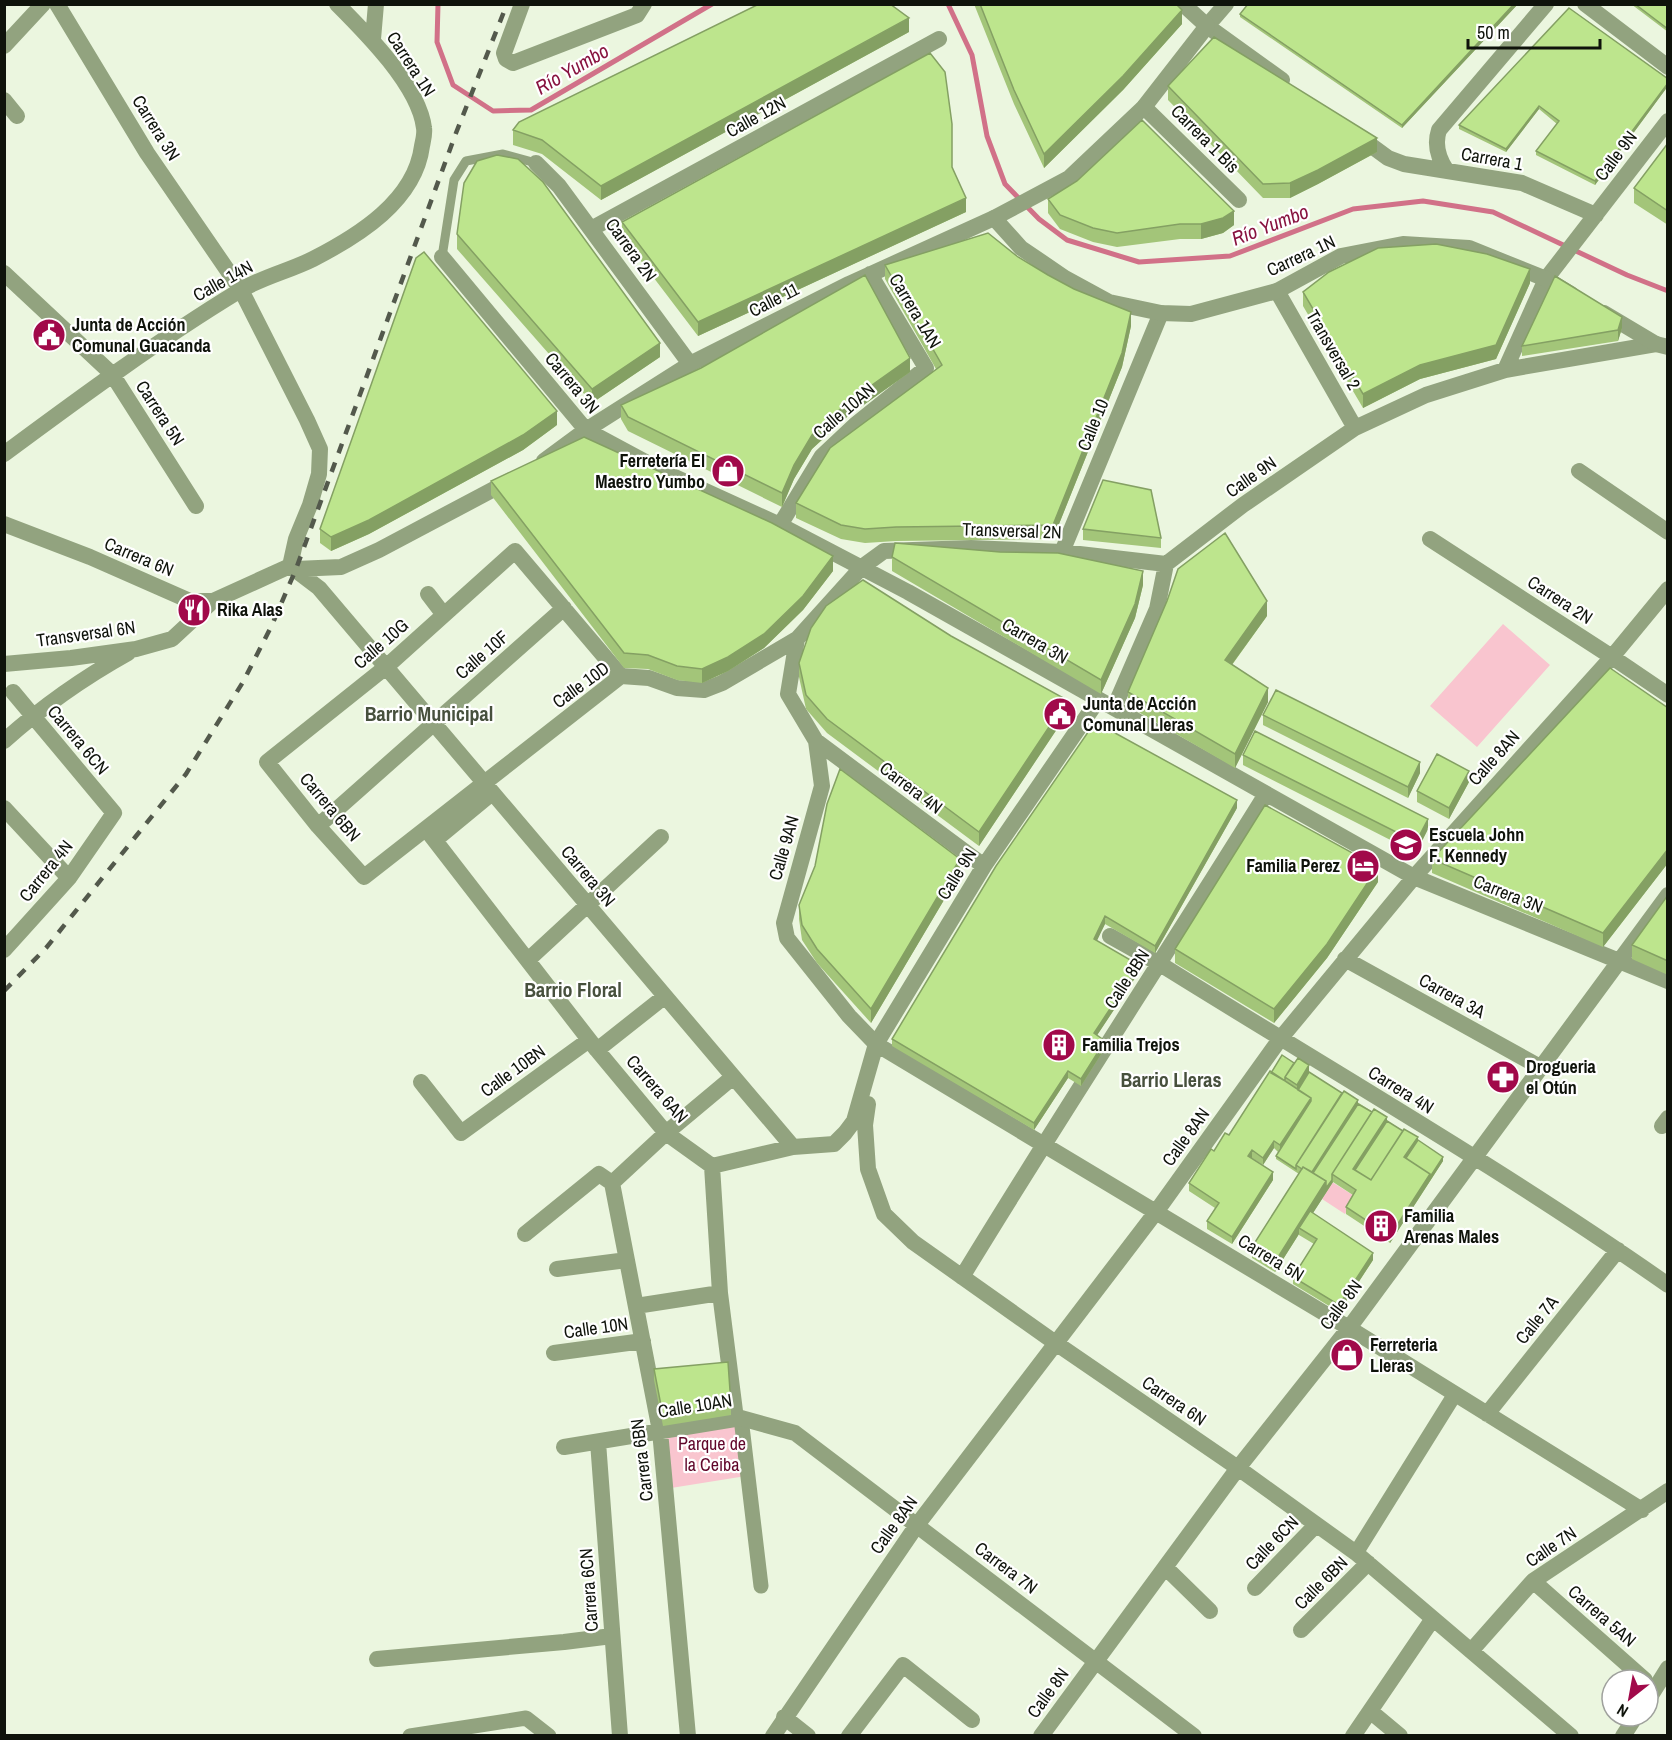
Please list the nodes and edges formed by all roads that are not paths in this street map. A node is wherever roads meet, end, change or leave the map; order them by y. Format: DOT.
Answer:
graph roads {
  1 [pos="43,4"];
  2 [pos="57,4"];
  3 [pos="337,4"];
  4 [pos="376,4"];
  5 [pos="522,4"];
  6 [pos="644,4"];
  7 [pos="1183,4"];
  8 [pos="1226,4"];
  9 [pos="1546,4"];
  10 [pos="1585,4"];
  11 [pos="1207,26"];
  12 [pos="373,39"];
  13 [pos="939,39"];
  14 [pos="4,46"];
  15 [pos="1668,67"];
  16 [pos="1293,89"];
  17 [pos="4,100"];
  18 [pos="1144,107"];
  19 [pos="17,116"];
  20 [pos="1668,121"];
  21 [pos="1341,123"];
  22 [pos="421,159"];
  23 [pos="536,163"];
  24 [pos="1447,171"];
  25 [pos="1239,200"];
  26 [pos="996,217"];
  27 [pos="1591,221"];
  28 [pos="591,229"];
  29 [pos="442,257"];
  30 [pos="4,273"];
  31 [pos="1551,273"];
  32 [pos="870,274"];
  33 [pos="241,290"];
  34 [pos="1277,291"];
  35 [pos="1161,313"];
  36 [pos="1662,346"];
  37 [pos="690,364"];
  38 [pos="926,368"];
  39 [pos="1505,370"];
  40 [pos="112,374"];
  41 [pos="1355,428"];
  42 [pos="586,430"];
  43 [pos="4,454"];
  44 [pos="1579,471"];
  45 [pos="196,506"];
  46 [pos="4,524"];
  47 [pos="780,525"];
  48 [pos="1668,532"];
  49 [pos="1430,539"];
  50 [pos="1062,552"];
  51 [pos="1166,564"];
  52 [pos="293,567"];
  53 [pos="862,567"];
  54 [pos="1668,589"];
  55 [pos="428,594"];
  56 [pos="213,601"];
  57 [pos="564,608"];
  58 [pos="444,615"];
  59 [pos="797,639"];
  60 [pos="136,649"];
  61 [pos="1612,657"];
  62 [pos="4,664"];
  63 [pos="386,667"];
  64 [pos="621,676"];
  65 [pos="13,692"];
  66 [pos="1668,695"];
  67 [pos="1098,700"];
  68 [pos="1114,708"];
  69 [pos="32,716"];
  70 [pos="433,723"];
  71 [pos="4,741"];
  72 [pos="816,741"];
  73 [pos="267,762"];
  74 [pos="488,788"];
  75 [pos="1266,794"];
  76 [pos="4,808"];
  77 [pos="114,813"];
  78 [pos="318,826"];
  79 [pos="430,834"];
  80 [pos="661,837"];
  81 [pos="984,866"];
  82 [pos="364,877"];
  83 [pos="1414,877"];
  84 [pos="69,878"];
  85 [pos="1668,895"];
  86 [pos="587,905"];
  87 [pos="1110,936"];
  88 [pos="7,941"];
  89 [pos="1345,959"];
  90 [pos="528,960"];
  91 [pos="1620,961"];
  92 [pos="1160,964"];
  93 [pos="1668,981"];
  94 [pos="664,997"];
  95 [pos="1280,1039"];
  96 [pos="876,1044"];
  97 [pos="593,1045"];
  98 [pos="1540,1067"];
  99 [pos="733,1077"];
  100 [pos="421,1082"];
  101 [pos="666,1133"];
  102 [pos="1043,1144"];
  103 [pos="793,1147"];
  104 [pos="1473,1158"];
  105 [pos="712,1166"];
  106 [pos="612,1183"];
  107 [pos="1156,1212"];
  108 [pos="525,1234"];
  109 [pos="1618,1250"];
  110 [pos="627,1260"];
  111 [pos="557,1269"];
  112 [pos="962,1277"];
  113 [pos="1668,1285"];
  114 [pos="720,1293"];
  115 [pos="636,1306"];
  116 [pos="1349,1328"];
  117 [pos="642,1341"];
  118 [pos="1057,1344"];
  119 [pos="554,1353"];
  120 [pos="1455,1395"];
  121 [pos="1487,1414"];
  122 [pos="739,1418"];
  123 [pos="660,1431"];
  124 [pos="795,1433"];
  125 [pos="598,1442"];
  126 [pos="564,1447"];
  127 [pos="1238,1468"];
  128 [pos="1668,1491"];
  129 [pos="1642,1509"];
  130 [pos="917,1525"];
  131 [pos="1316,1525"];
  132 [pos="1362,1558"];
  133 [pos="1165,1567"];
  134 [pos="1533,1581"];
  135 [pos="761,1586"];
  136 [pos="1255,1588"];
  137 [pos="1210,1611"];
  138 [pos="1432,1620"];
  139 [pos="1301,1630"];
  140 [pos="612,1636"];
  141 [pos="1471,1651"];
  142 [pos="377,1659"];
  143 [pos="1096,1660"];
  144 [pos="1629,1668"];
  145 [pos="1370,1711"];
  146 [pos="784,1717"];
  147 [pos="972,1720"];
  148 [pos="410,1736"];
  149 [pos="549,1736"];
  150 [pos="620,1736"];
  151 [pos="688,1736"];
  152 [pos="773,1736"];
  153 [pos="808,1736"];
  154 [pos="849,1736"];
  155 [pos="1041,1736"];
  156 [pos="1194,1736"];
  157 [pos="1353,1736"];
  158 [pos="1400,1736"];
  159 [pos="1571,1736"];
  1 -- 14 [label="street"];
  2 -- 33 [label="street, Carrera 3N"];
  3 -- 12 [label="street, Carrera 1N"];
  4 -- 12 [label="street"];
  5 -- 6 [label="street"];
  7 -- 11 [label="street"];
  8 -- 11 [label="street, Calle 11"];
  9 -- 24 [label="street"];
  10 -- 15 [label="street"];
  11 -- 16 [label="street"];
  11 -- 18 [label="street, Calle 11"];
  12 -- 22 [label="street, Carrera 1N"];
  13 -- 28 [label="street, Calle 12N"];
  17 -- 19 [label="street"];
  18 -- 25 [label="street, Carrera 1 Bis"];
  18 -- 26 [label="street, Calle 11"];
  20 -- 27 [label="street, Calle 9N"];
  21 -- 24 [label="street, Carrera 1"];
  22 -- 33 [label="street, Calle 14N"];
  23 -- 28 [label="street, Carrera 2N"];
  23 -- 29 [label="lane"];
  24 -- 27 [label="street, Carrera 1"];
  26 -- 32 [label="street, Calle 11"];
  26 -- 35 [label="street, Carrera 1N"];
  27 -- 31 [label="street, Calle 9N"];
  28 -- 37 [label="street, Carrera 2N"];
  29 -- 42 [label="street, Carrera 3N"];
  30 -- 40 [label="street, Carrera 5N"];
  31 -- 34 [label="street, Carrera 1N"];
  31 -- 36 [label="street, Carrera 1N"];
  31 -- 39 [label="street, Calle 9N"];
  32 -- 37 [label="street, Calle 11"];
  32 -- 38 [label="street, Carrera 1AN"];
  33 -- 40 [label="street, Calle 14N"];
  33 -- 52 [label="street, Carrera 3N"];
  34 -- 35 [label="street, Carrera 1N"];
  34 -- 41 [label="street, Transversal 2"];
  35 -- 50 [label="street, Calle 10"];
  36 -- 39 [label="street, Calle 9N"];
  37 -- 42 [label="street, Calle 11"];
  38 -- 47 [label="street, Calle 10AN"];
  39 -- 41 [label="street, Calle 9N"];
  40 -- 43 [label="street, Calle 14N"];
  40 -- 45 [label="street, Carrera 5N"];
  41 -- 51 [label="street, Calle 9N"];
  42 -- 47 [label="street, Carrera 3N"];
  42 -- 52 [label="street, Calle 11"];
  44 -- 48 [label="street"];
  46 -- 56 [label="street, Carrera 6N"];
  47 -- 53 [label="street, Carrera 3N"];
  49 -- 61 [label="street, Carrera 2N"];
  50 -- 51 [label="street, Transversal 2N"];
  50 -- 53 [label="street, Transversal 2N"];
  51 -- 68 [label="street"];
  52 -- 56 [label="street"];
  52 -- 63 [label="street, Carrera 3N"];
  53 -- 59 [label="street, Calle 10D"];
  53 -- 67 [label="street, Carrera 3N"];
  54 -- 61 [label="street, Calle 8AN"];
  55 -- 58 [label="street"];
  56 -- 60 [label="street, Transversal 6N"];
  57 -- 58 [label="street, Calle 10G"];
  57 -- 64 [label="street"];
  57 -- 70 [label="street, Calle 10F"];
  58 -- 63 [label="street, Calle 10G"];
  59 -- 64 [label="street, Calle 10D"];
  59 -- 72 [label="street, Calle 9AN"];
  60 -- 62 [label="street, Transversal 6N"];
  60 -- 69 [label="street"];
  61 -- 66 [label="street, Carrera 2N"];
  61 -- 83 [label="street, Calle 8AN"];
  63 -- 70 [label="street, Carrera 3N"];
  63 -- 73 [label="street, Calle 10G"];
  64 -- 74 [label="street, Calle 10D"];
  65 -- 69 [label="street, Carrera 6CN"];
  67 -- 68 [label="street, Carrera 3N"];
  67 -- 81 [label="street, Calle 9N"];
  68 -- 75 [label="street, Carrera 3N"];
  69 -- 71 [label="street"];
  69 -- 77 [label="street, Carrera 6CN"];
  70 -- 74 [label="street, Carrera 3N"];
  70 -- 78 [label="street, Calle 10F"];
  72 -- 81 [label="street, Carrera 4N"];
  72 -- 96 [label="street, Calle 9AN"];
  73 -- 78 [label="street, Carrera 6BN"];
  74 -- 79 [label="street, Calle 10D"];
  74 -- 86 [label="street, Carrera 3N"];
  75 -- 83 [label="street, Carrera 3N"];
  75 -- 92 [label="street, Calle 8BN"];
  76 -- 84 [label="street"];
  77 -- 84 [label="street, Carrera 4N"];
  78 -- 82 [label="street, Carrera 6BN"];
  79 -- 82 [label="street, Calle 10D"];
  79 -- 90 [label="street, Carrera 6AN"];
  80 -- 86 [label="street"];
  81 -- 96 [label="street, Calle 9N"];
  83 -- 89 [label="street, Calle 8AN"];
  83 -- 91 [label="street, Carrera 3N"];
  84 -- 88 [label="street, Carrera 4N"];
  85 -- 91 [label="street, Calle 8N"];
  86 -- 90 [label="street"];
  86 -- 94 [label="street, Carrera 3N"];
  87 -- 92 [label="street, Carrera 4N"];
  89 -- 95 [label="street, Calle 8AN"];
  89 -- 98 [label="street, Carrera 3A"];
  90 -- 97 [label="street, Carrera 6AN"];
  91 -- 93 [label="street, Carrera 3N"];
  91 -- 98 [label="street, Calle 8N"];
  92 -- 95 [label="street, Carrera 4N"];
  92 -- 102 [label="street, Calle 8BN"];
  94 -- 97 [label="street, Calle 10BN"];
  94 -- 99 [label="street, Carrera 3N"];
  95 -- 104 [label="street, Carrera 4N"];
  95 -- 107 [label="street, Calle 8AN"];
  96 -- 102 [label="street, Carrera 5N"];
  96 -- 103 [label="street"];
  96 -- 112 [label="street, Carrera 6N"];
  97 -- 100 [label="street, Calle 10BN"];
  97 -- 101 [label="street, Carrera 6AN"];
  98 -- 104 [label="street, Calle 8N"];
  99 -- 101 [label="street"];
  99 -- 103 [label="street, Carrera 3N"];
  101 -- 105 [label="street, Carrera 6AN"];
  101 -- 106 [label="street"];
  102 -- 107 [label="street, Carrera 5N"];
  102 -- 112 [label="street, Calle 8BN"];
  103 -- 105 [label="street"];
  104 -- 109 [label="street, Carrera 4N"];
  104 -- 116 [label="street, Calle 8N"];
  105 -- 114 [label="street"];
  106 -- 108 [label="street"];
  106 -- 110 [label="street, Carrera 6BN"];
  107 -- 116 [label="street, Carrera 5N"];
  107 -- 118 [label="street, Calle 8AN"];
  109 -- 113 [label="street, Carrera 4N"];
  109 -- 121 [label="street, Calle 7A"];
  110 -- 111 [label="street"];
  110 -- 115 [label="street, Carrera 6BN"];
  112 -- 118 [label="street, Carrera 6N"];
  114 -- 115 [label="street, Calle 10N"];
  114 -- 122 [label="street"];
  115 -- 117 [label="street, Carrera 6BN"];
  116 -- 120 [label="street, Carrera 5N"];
  116 -- 127 [label="street, Calle 8N"];
  117 -- 119 [label="street, Calle 10N"];
  117 -- 123 [label="street, Carrera 6BN"];
  118 -- 127 [label="street, Carrera 6N"];
  118 -- 130 [label="street, Calle 8AN"];
  120 -- 121 [label="street, Carrera 5N"];
  120 -- 132 [label="street"];
  121 -- 129 [label="street, Carrera 5N"];
  122 -- 123 [label="street, Calle 10AN"];
  122 -- 124 [label="street, Calle 10AN"];
  122 -- 135 [label="street"];
  123 -- 125 [label="street, Calle 10AN"];
  123 -- 151 [label="street, Carrera 6BN"];
  124 -- 130 [label="street, Carrera 7N"];
  125 -- 126 [label="street, Calle 10AN"];
  125 -- 140 [label="street, Carrera 6CN"];
  127 -- 131 [label="street, Carrera 6N"];
  127 -- 133 [label="street, Calle 8N"];
  128 -- 129 [label="street, Calle 7N"];
  129 -- 134 [label="street, Calle 7N"];
  130 -- 143 [label="street, Carrera 7N"];
  130 -- 146 [label="street, Calle 8AN"];
  131 -- 132 [label="street, Carrera 6N"];
  131 -- 136 [label="street, Calle 6CN"];
  132 -- 138 [label="street, Carrera 6N"];
  132 -- 139 [label="street, Calle 6BN"];
  133 -- 137 [label="street"];
  133 -- 143 [label="street, Calle 8N"];
  134 -- 141 [label="street, Calle 7N"];
  134 -- 144 [label="street, Carrera 5AN"];
  138 -- 141 [label="street, Carrera 6N"];
  138 -- 145 [label="street"];
  140 -- 142 [label="street"];
  140 -- 150 [label="street, Carrera 6CN"];
  141 -- 159 [label="street, Carrera 6N"];
  143 -- 155 [label="street, Calle 8N"];
  143 -- 156 [label="street, Carrera 7N"];
  145 -- 157 [label="street"];
  145 -- 158 [label="street"];
  146 -- 152 [label="street, Calle 8AN"];
  146 -- 153 [label="street"];
  147 -- 154 [label="street"];
  148 -- 149 [label="street"];
}
